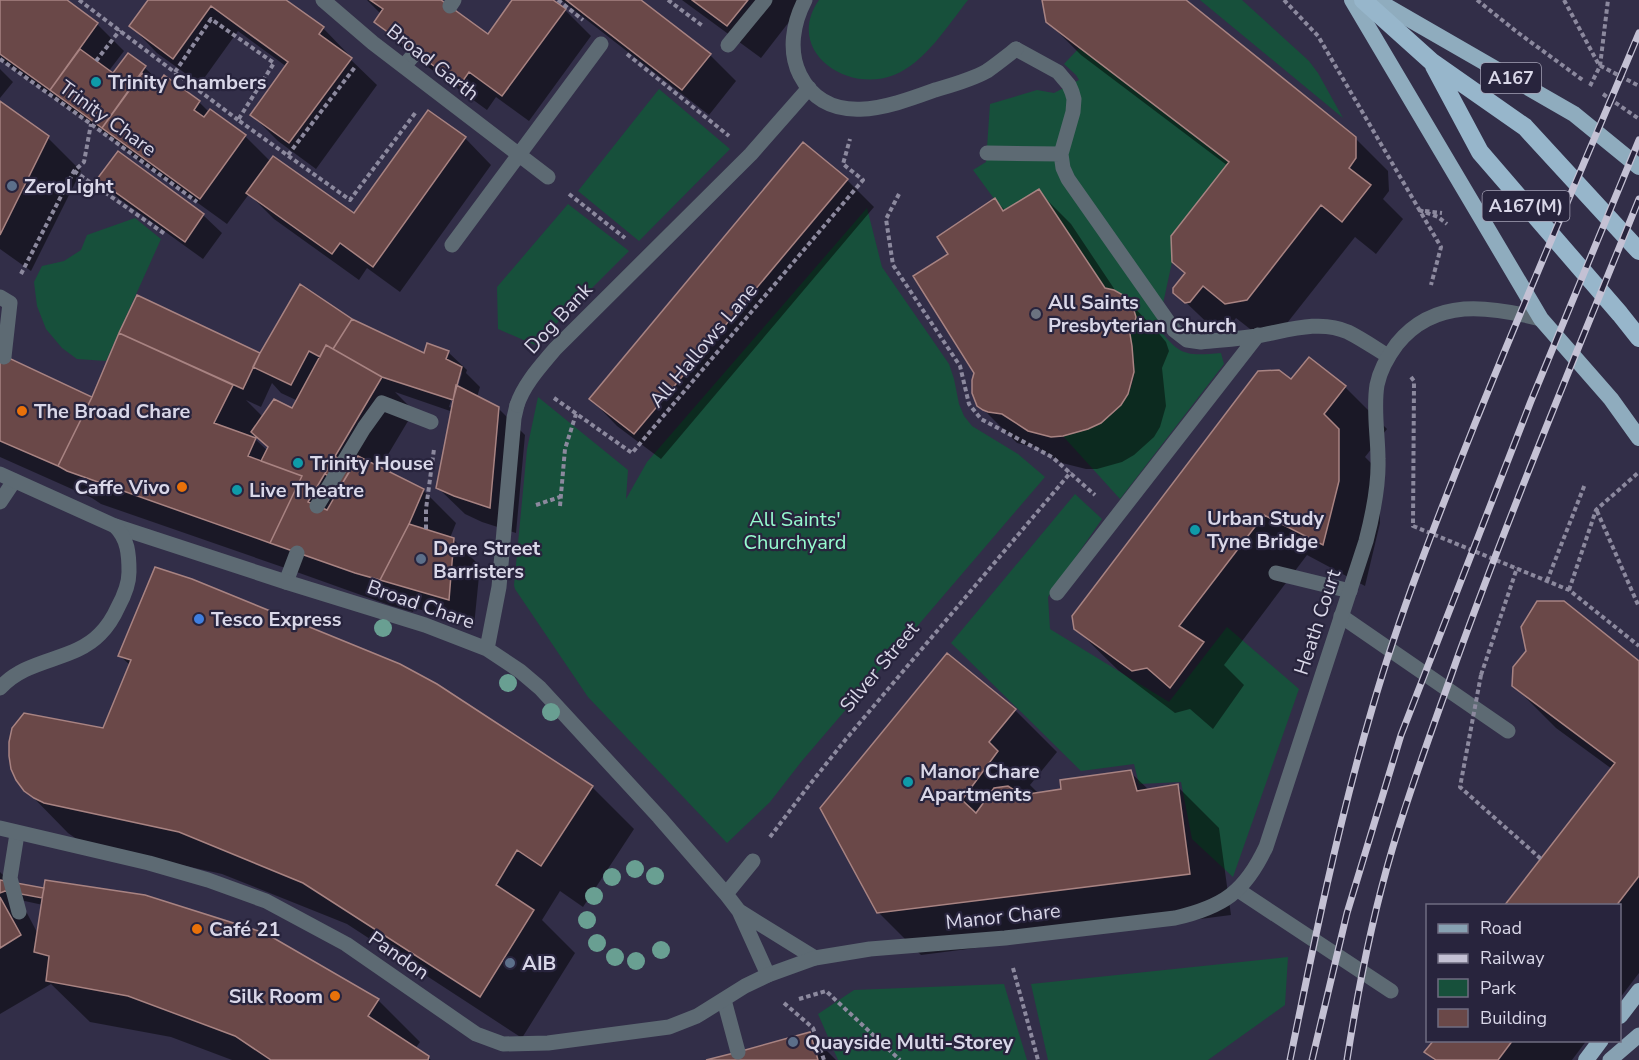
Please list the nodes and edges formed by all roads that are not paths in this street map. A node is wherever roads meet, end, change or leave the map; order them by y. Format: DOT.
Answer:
graph roads {
  1 [pos="323,0"];
  2 [pos="765,0"];
  3 [pos="806,0"];
  4 [pos="1352,0"];
  5 [pos="1363,0"];
  6 [pos="1376,0"];
  7 [pos="602,44"];
  8 [pos="728,45"];
  9 [pos="416,52"];
  10 [pos="1432,62"];
  11 [pos="404,66"];
  12 [pos="809,88"];
  13 [pos="987,153"];
  14 [pos="1061,154"];
  15 [pos="519,156"];
  16 [pos="1639,167"];
  17 [pos="548,177"];
  18 [pos="452,245"];
  19 [pos="1639,251"];
  20 [pos="5,300"];
  21 [pos="1541,319"];
  22 [pos="1258,335"];
  23 [pos="1639,338"];
  24 [pos="1388,356"];
  25 [pos="4,357"];
  26 [pos="431,422"];
  27 [pos="1639,438"];
  28 [pos="0,474"];
  29 [pos="14,481"];
  30 [pos="0,502"];
  31 [pos="317,506"];
  32 [pos="115,526"];
  33 [pos="297,553"];
  34 [pos="1276,573"];
  35 [pos="286,582"];
  36 [pos="1350,591"];
  37 [pos="1057,593"];
  38 [pos="1341,616"];
  39 [pos="487,649"];
  40 [pos="0,688"];
  41 [pos="1508,731"];
  42 [pos="0,828"];
  43 [pos="17,834"];
  44 [pos="753,861"];
  45 [pos="1238,890"];
  46 [pos="726,894"];
  47 [pos="739,911"];
  48 [pos="19,912"];
  49 [pos="815,958"];
  50 [pos="768,975"];
  51 [pos="1391,991"];
  52 [pos="1639,991"];
  53 [pos="724,1000"];
  54 [pos="1621,1015"];
  55 [pos="1639,1035"];
  56 [pos="1600,1042"];
  57 [pos="1633,1045"];
  58 [pos="738,1052"];
  59 [pos="1586,1060"];
  60 [pos="1610,1060"];
  1 -- 11 [label="street, Broad Garth"];
  2 -- 8 [label="street"];
  3 -- 12 [label="street"];
  4 -- 21 [label="highway"];
  5 -- 10 [label="highway, A167(M)"];
  6 -- 16 [label="highway, A167"];
  7 -- 15 [label="street"];
  9 -- 11 [label="street"];
  10 -- 19 [label="highway, A167(M)"];
  10 -- 23 [label="highway, A167(M)"];
  11 -- 15 [label="street, Broad Garth"];
  12 -- 14 [label="street"];
  12 -- 39 [label="street, Dog Bank"];
  13 -- 14 [label="street"];
  14 -- 22 [label="street"];
  15 -- 17 [label="street, Broad Garth"];
  15 -- 18 [label="street"];
  20 -- 25 [label="street"];
  21 -- 24 [label="street"];
  21 -- 27 [label="highway"];
  22 -- 24 [label="street"];
  22 -- 37 [label="street"];
  24 -- 36 [label="street, Heath Court"];
  26 -- 31 [label="street"];
  28 -- 29 [label="street, Broad Chare"];
  29 -- 30 [label="street"];
  29 -- 32 [label="street, Broad Chare"];
  32 -- 35 [label="street, Broad Chare"];
  32 -- 40 [label="street"];
  33 -- 35 [label="street"];
  34 -- 36 [label="street"];
  35 -- 39 [label="street, Broad Chare"];
  36 -- 38 [label="street, Heath Court"];
  38 -- 41 [label="street"];
  38 -- 45 [label="street, Heath Court"];
  39 -- 46 [label="street, Broad Chare"];
  42 -- 43 [label="street, Pandon"];
  43 -- 48 [label="street"];
  43 -- 53 [label="street, Pandon"];
  44 -- 46 [label="street"];
  45 -- 49 [label="street, Manor Chare"];
  45 -- 51 [label="street"];
  46 -- 47 [label="street, Broad Chare"];
  47 -- 49 [label="street, Broad Chare"];
  47 -- 50 [label="street, Broad Chare"];
  49 -- 50 [label="street, Manor Chare"];
  50 -- 53 [label="street, Pandon"];
  52 -- 54 [label="highway"];
  53 -- 58 [label="street"];
  55 -- 57 [label="main road"];
  56 -- 59 [label="highway"];
  57 -- 60 [label="main road"];
}
